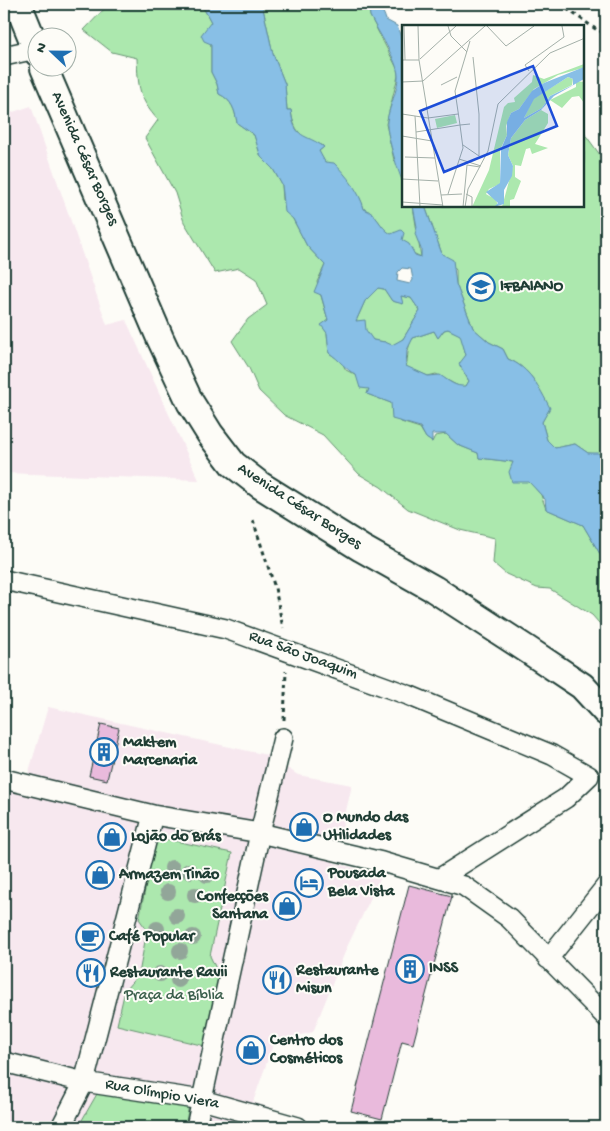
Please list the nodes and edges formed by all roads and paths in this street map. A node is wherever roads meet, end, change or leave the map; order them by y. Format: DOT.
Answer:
graph roads {
  1 [pos="18,4"];
  2 [pos="560,4"];
  3 [pos="28,29"];
  4 [pos="606,33"];
  5 [pos="4,56"];
  6 [pos="28,56"];
  7 [pos="48,78"];
  8 [pos="253,520"];
  9 [pos="4,580"];
  10 [pos="287,650"];
  11 [pos="606,712"];
  12 [pos="283,738"];
  13 [pos="4,779"];
  14 [pos="153,815"];
  15 [pos="260,833"];
  16 [pos="440,878"];
  17 [pos="606,886"];
  18 [pos="548,959"];
  19 [pos="606,1017"];
  20 [pos="4,1062"];
  21 [pos="84,1082"];
  22 [pos="202,1100"];
  23 [pos="61,1127"];
  24 [pos="196,1127"];
  25 [pos="298,1127"];
  1 -- 3 [label="street, Avenida César Borges"];
  2 -- 4 [label="path"];
  5 -- 6 [label="street"];
  7 -- 11 [label="street, Avenida César Borges"];
  8 -- 10 [label="path"];
  9 -- 10 [label="street, Rua São Joaquim"];
  10 -- 12 [label="path"];
  10 -- 16 [label="street, Rua São Joaquim"];
  12 -- 15 [label="street"];
  13 -- 14 [label="street"];
  14 -- 15 [label="street"];
  14 -- 21 [label="street"];
  15 -- 16 [label="street"];
  15 -- 22 [label="street"];
  16 -- 18 [label="street"];
  17 -- 18 [label="street"];
  18 -- 19 [label="street"];
  20 -- 21 [label="street, Rua Olímpio Viera"];
  21 -- 22 [label="street, Rua Olímpio Viera"];
  21 -- 23 [label="street"];
  22 -- 24 [label="street"];
  22 -- 25 [label="street, Rua Olímpio Viera"];
}
